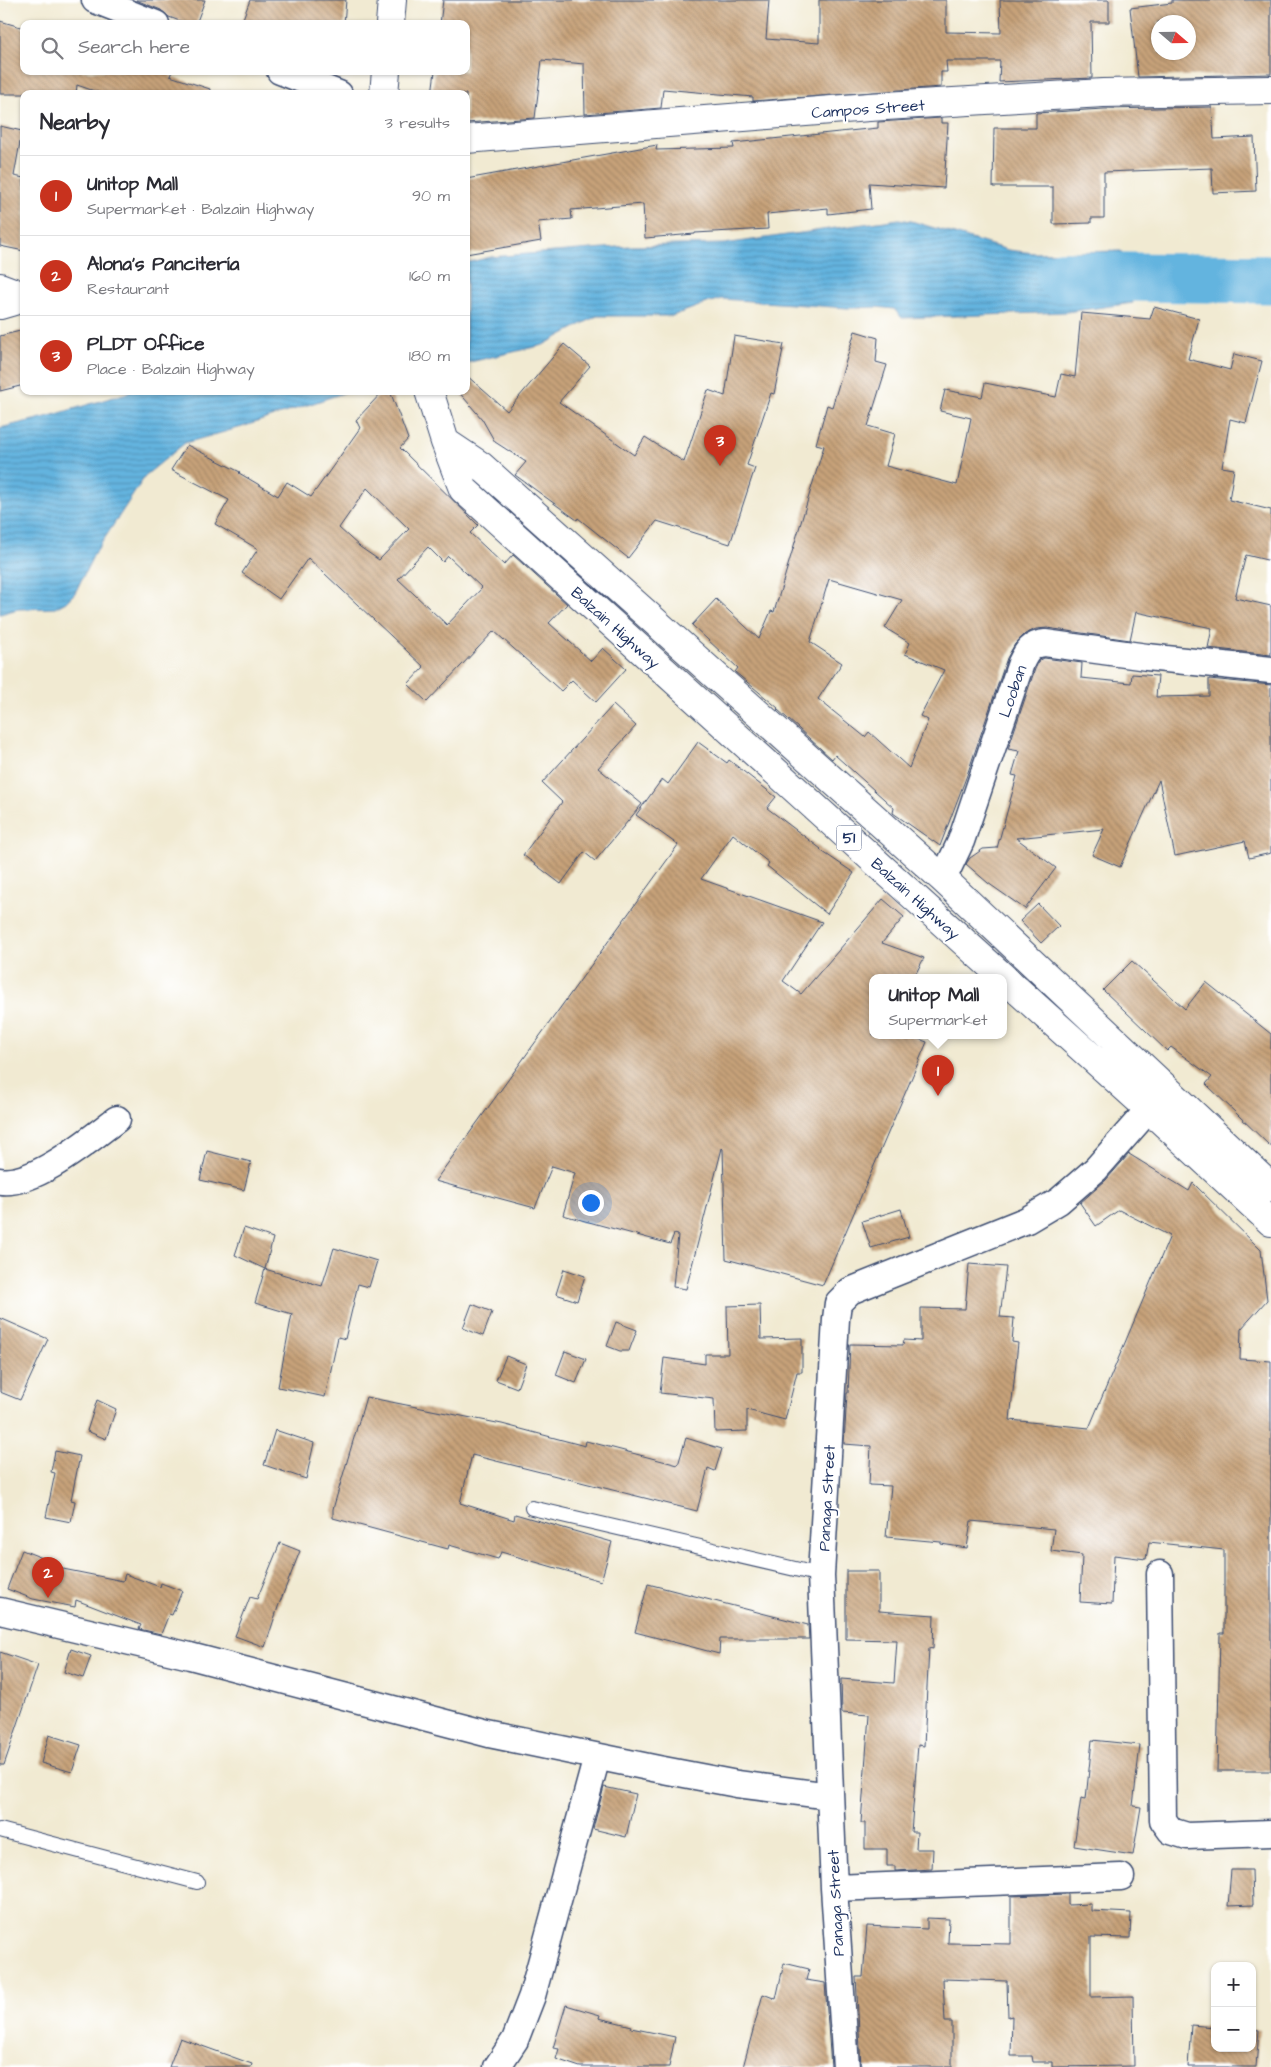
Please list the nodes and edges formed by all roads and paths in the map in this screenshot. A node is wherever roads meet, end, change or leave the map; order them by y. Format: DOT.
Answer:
graph roads {
  1 [pos="94,0"];
  2 [pos="392,0"];
  3 [pos="146,20"];
  4 [pos="390,20"];
  5 [pos="290,75"];
  6 [pos="386,75"];
  7 [pos="329,90"];
  8 [pos="384,90"];
  9 [pos="1271,90"];
  10 [pos="470,139"];
  11 [pos="0,287"];
  12 [pos="20,295"];
  13 [pos="20,298"];
  14 [pos="0,305"];
  15 [pos="430,395"];
  16 [pos="442,431"];
  17 [pos="1271,670"];
  18 [pos="942,879"];
  19 [pos="1000,974"];
  20 [pos="1007,980"];
  21 [pos="1149,1108"];
  22 [pos="117,1119"];
  23 [pos="0,1182"];
  24 [pos="1271,1187"];
  25 [pos="1271,1222"];
  26 [pos="532,1508"];
  27 [pos="1160,1574"];
  28 [pos="821,1575"];
  29 [pos="0,1611"];
  30 [pos="597,1757"];
  31 [pos="830,1796"];
  32 [pos="0,1830"];
  33 [pos="1271,1833"];
  34 [pos="1121,1877"];
  35 [pos="197,1882"];
  36 [pos="834,1888"];
  37 [pos="497,2067"];
  38 [pos="846,2067"];
  1 -- 3 [label="street"];
  2 -- 4 [label="main road"];
  5 -- 7 [label="street"];
  6 -- 8 [label="main road"];
  9 -- 10 [label="main road, Campos Street"];
  11 -- 12 [label="main road"];
  13 -- 14 [label="main road"];
  15 -- 16 [label="main road, Balzain Highway / 51"];
  16 -- 18 [label="main road, Balzain Highway / 51"];
  16 -- 19 [label="main road, Balzain Highway / 51"];
  17 -- 18 [label="street, Looban"];
  18 -- 24 [label="main road, Balzain Highway / 51"];
  20 -- 21 [label="main road, Balzain Highway / 51"];
  21 -- 25 [label="main road, Balzain Highway / 51"];
  21 -- 28 [label="street, Panaga Street"];
  22 -- 23 [label="street"];
  26 -- 28 [label="lane"];
  27 -- 33 [label="street"];
  28 -- 31 [label="street, Panaga Street"];
  29 -- 30 [label="street"];
  30 -- 31 [label="street"];
  30 -- 37 [label="street"];
  31 -- 36 [label="street, Panaga Street"];
  32 -- 35 [label="lane"];
  34 -- 36 [label="street"];
  36 -- 38 [label="street, Panaga Street"];
}
